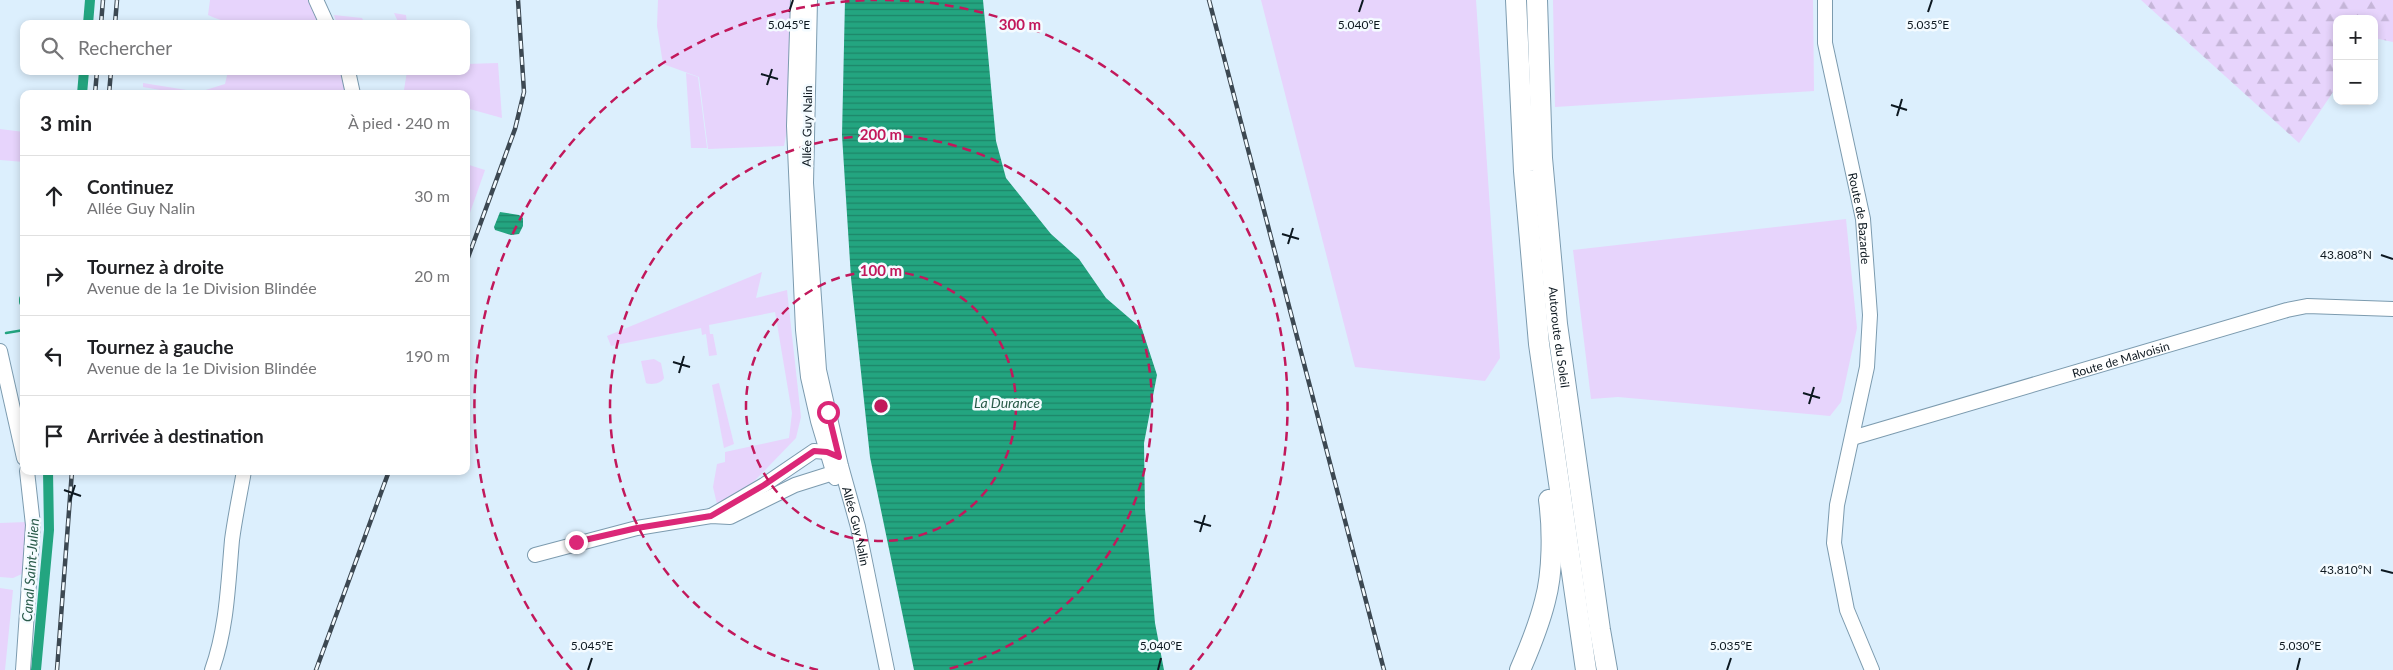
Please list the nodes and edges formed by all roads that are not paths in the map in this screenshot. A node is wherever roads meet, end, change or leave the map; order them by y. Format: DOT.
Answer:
graph roads {
  1 [pos="316,0"];
  2 [pos="798,0"];
  3 [pos="810,0"];
  4 [pos="1516,0"];
  5 [pos="1536,0"];
  6 [pos="1825,0"];
  7 [pos="325,20"];
  8 [pos="349,75"];
  9 [pos="352,90"];
  10 [pos="2393,309"];
  11 [pos="1538,344"];
  12 [pos="0,351"];
  13 [pos="1852,438"];
  14 [pos="20,440"];
  15 [pos="829,463"];
  16 [pos="27,475"];
  17 [pos="243,475"];
  18 [pos="711,516"];
  19 [pos="534,555"];
  20 [pos="866,568"];
  21 [pos="23,670"];
  22 [pos="212,670"];
  23 [pos="887,670"];
  24 [pos="1520,670"];
  25 [pos="1586,670"];
  26 [pos="1607,670"];
  27 [pos="1872,670"];
  1 -- 7 [label="street"];
  2 -- 15 [label="street, Allée Guy Nalin"];
  3 -- 15 [label="street, Allée Guy Nalin"];
  4 -- 11 [label="highway, Autoroute du Soleil"];
  5 -- 26 [label="highway, Autoroute du Soleil"];
  6 -- 13 [label="street, Route de Bazarde"];
  8 -- 9 [label="street"];
  10 -- 13 [label="street, Route de Malvoisin"];
  11 -- 24 [label="highway"];
  11 -- 25 [label="highway, Autoroute du Soleil"];
  12 -- 14 [label="street"];
  13 -- 27 [label="street, Route de Bazarde"];
  15 -- 18 [label="street"];
  15 -- 18 [label="street"];
  15 -- 20 [label="street, Allée Guy Nalin"];
  15 -- 20 [label="street, Allée Guy Nalin"];
  16 -- 21 [label="street"];
  17 -- 22 [label="street"];
  18 -- 19 [label="street"];
  20 -- 23 [label="street"];
}
